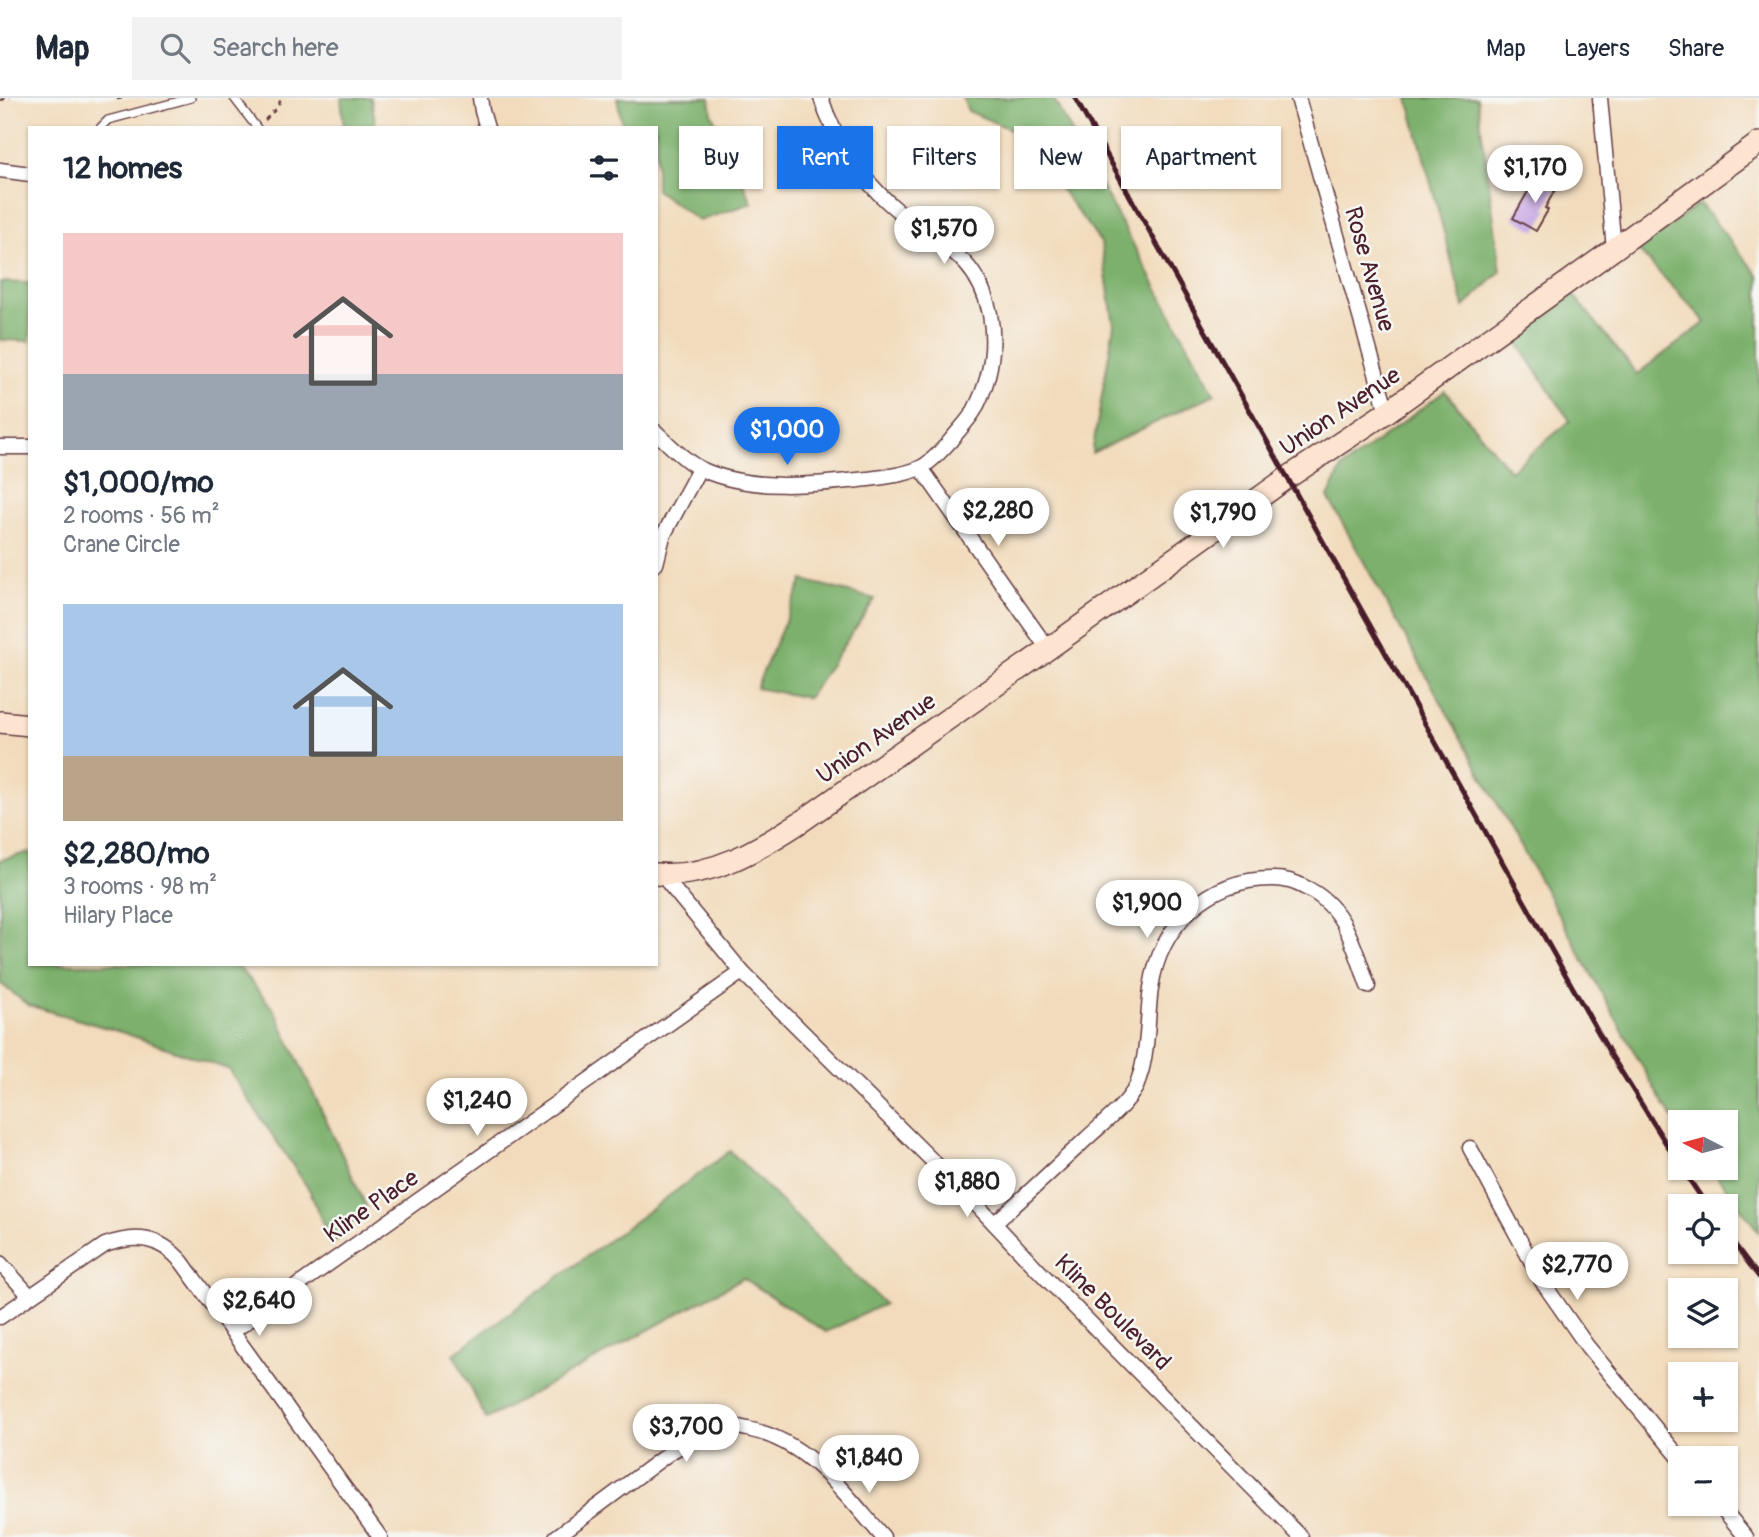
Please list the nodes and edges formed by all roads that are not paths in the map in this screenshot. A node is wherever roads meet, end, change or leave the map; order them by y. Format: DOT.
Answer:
graph roads {
  1 [pos="191,98"];
  2 [pos="234,98"];
  3 [pos="480,98"];
  4 [pos="821,98"];
  5 [pos="1298,98"];
  6 [pos="1600,98"];
  7 [pos="102,126"];
  8 [pos="255,126"];
  9 [pos="486,126"];
  10 [pos="1759,143"];
  11 [pos="0,170"];
  12 [pos="28,174"];
  13 [pos="1614,250"];
  14 [pos="1387,412"];
  15 [pos="658,434"];
  16 [pos="0,447"];
  17 [pos="28,447"];
  18 [pos="921,468"];
  19 [pos="699,469"];
  20 [pos="658,556"];
  21 [pos="1048,649"];
  22 [pos="0,722"];
  23 [pos="28,725"];
  24 [pos="659,874"];
  25 [pos="742,972"];
  26 [pos="1368,986"];
  27 [pos="1470,1148"];
  28 [pos="995,1223"];
  29 [pos="0,1263"];
  30 [pos="30,1297"];
  31 [pos="0,1317"];
  32 [pos="232,1332"];
  33 [pos="1670,1446"];
  34 [pos="1729,1516"];
  35 [pos="380,1537"];
  36 [pos="556,1537"];
  37 [pos="883,1537"];
  38 [pos="1301,1537"];
  39 [pos="1746,1537"];
  1 -- 7 [label="lane"];
  2 -- 8 [label="lane"];
  3 -- 9 [label="street"];
  4 -- 18 [label="street"];
  5 -- 14 [label="street, Rose Avenue"];
  6 -- 13 [label="street"];
  10 -- 13 [label="main road, Union Avenue"];
  11 -- 12 [label="street"];
  13 -- 14 [label="main road, Union Avenue"];
  14 -- 21 [label="main road, Union Avenue"];
  15 -- 19 [label="street"];
  16 -- 17 [label="street"];
  18 -- 19 [label="street"];
  18 -- 21 [label="street"];
  19 -- 20 [label="street"];
  21 -- 24 [label="main road, Union Avenue"];
  22 -- 23 [label="main road"];
  24 -- 25 [label="street, Kline Boulevard"];
  25 -- 28 [label="street, Kline Boulevard"];
  25 -- 32 [label="street, Kline Place"];
  26 -- 28 [label="street"];
  27 -- 33 [label="street"];
  28 -- 38 [label="street, Kline Boulevard"];
  29 -- 30 [label="street"];
  30 -- 31 [label="street"];
  30 -- 32 [label="street"];
  32 -- 35 [label="street"];
  34 -- 39 [label="street"];
  36 -- 37 [label="street"];
}
